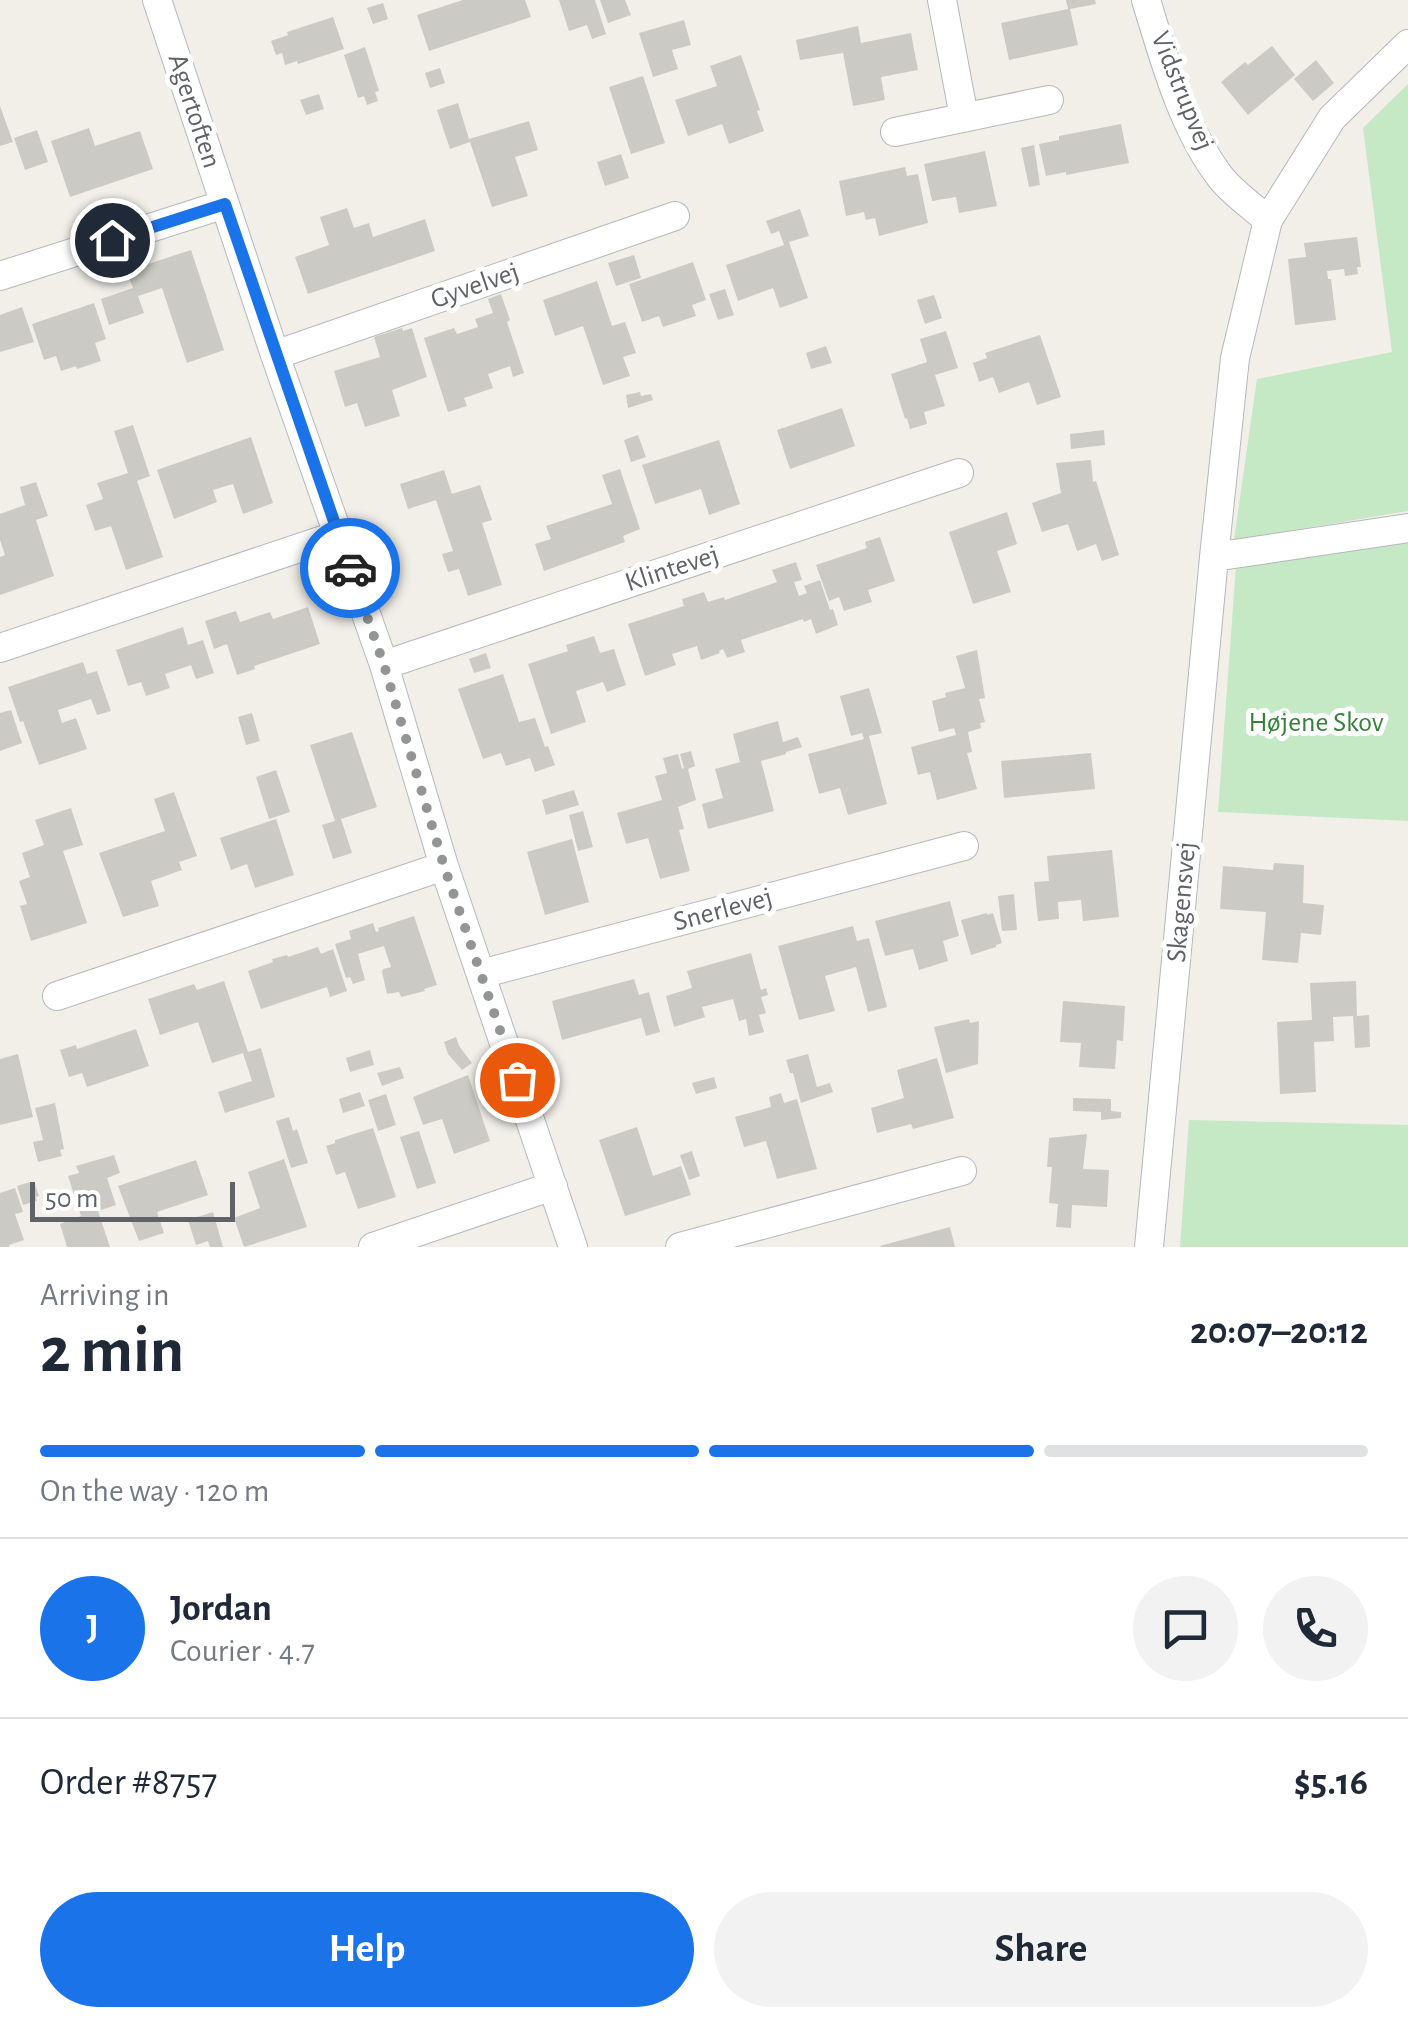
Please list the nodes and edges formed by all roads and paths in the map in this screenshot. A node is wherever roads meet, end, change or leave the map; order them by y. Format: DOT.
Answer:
graph roads {
  1 [pos="157,0"];
  2 [pos="942,0"];
  3 [pos="1146,0"];
  4 [pos="1408,44"];
  5 [pos="1049,100"];
  6 [pos="964,117"];
  7 [pos="895,132"];
  8 [pos="225,204"];
  9 [pos="675,216"];
  10 [pos="1268,220"];
  11 [pos="0,276"];
  12 [pos="275,355"];
  13 [pos="959,473"];
  14 [pos="1408,528"];
  15 [pos="338,535"];
  16 [pos="1214,558"];
  17 [pos="0,648"];
  18 [pos="384,665"];
  19 [pos="964,846"];
  20 [pos="444,866"];
  21 [pos="481,974"];
  22 [pos="57,996"];
  23 [pos="962,1171"];
  24 [pos="553,1186"];
  25 [pos="372,1247"];
  26 [pos="572,1247"];
  27 [pos="680,1247"];
  28 [pos="1150,1247"];
  1 -- 8 [label="street, Agertoften"];
  2 -- 6 [label="street"];
  3 -- 10 [label="street, Vidstrupvej"];
  4 -- 10 [label="street, Skagensvej"];
  5 -- 6 [label="street"];
  6 -- 7 [label="street"];
  8 -- 11 [label="street"];
  8 -- 12 [label="street, Agertoften"];
  9 -- 12 [label="street, Gyvelvej"];
  10 -- 16 [label="street, Skagensvej"];
  12 -- 15 [label="street, Agertoften"];
  13 -- 18 [label="street, Klintevej"];
  14 -- 16 [label="street"];
  15 -- 17 [label="street"];
  15 -- 18 [label="street, Agertoften"];
  16 -- 28 [label="street, Skagensvej"];
  18 -- 20 [label="street, Agertoften"];
  19 -- 21 [label="street, Snerlevej"];
  20 -- 21 [label="street, Agertoften"];
  20 -- 22 [label="street"];
  21 -- 24 [label="street, Agertoften"];
  23 -- 27 [label="street"];
  24 -- 25 [label="street"];
  24 -- 26 [label="street, Agertoften"];
}
